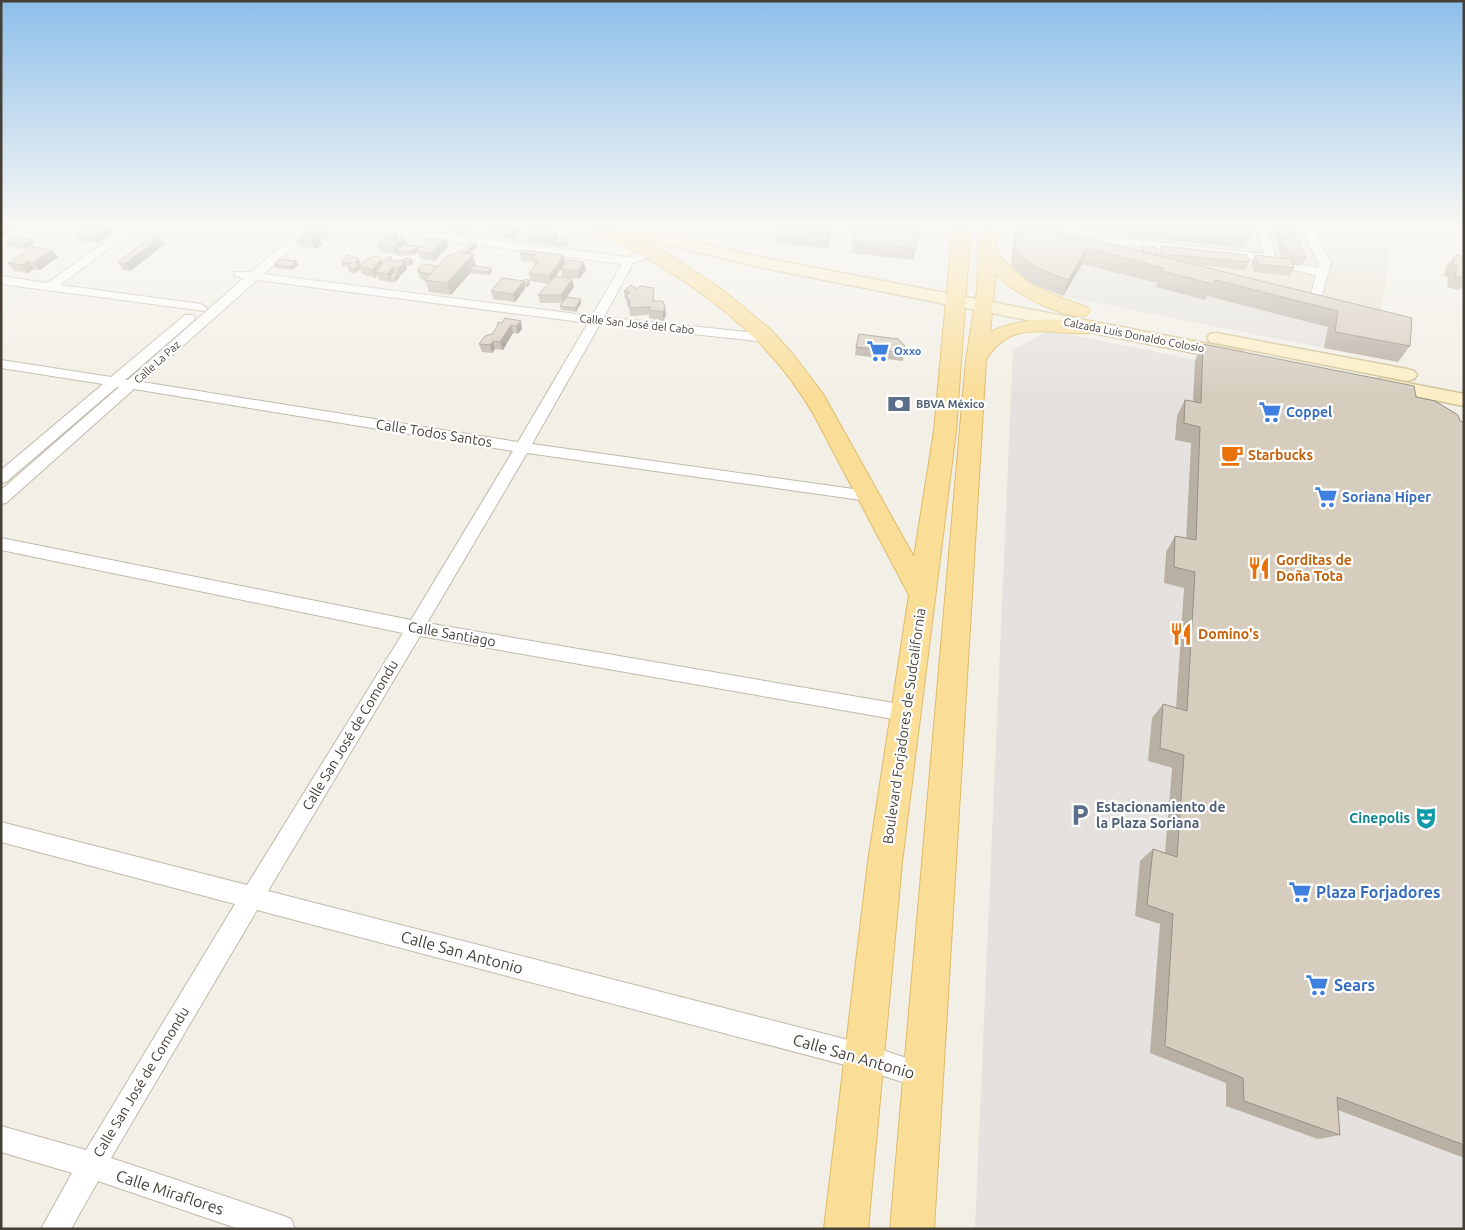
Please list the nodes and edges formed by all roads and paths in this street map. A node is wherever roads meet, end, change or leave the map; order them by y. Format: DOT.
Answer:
graph roads {
  1 [pos="12,281"];
  2 [pos="56,281"];
  3 [pos="231,281"];
  4 [pos="248,281"];
  5 [pos="296,281"];
  6 [pos="618,281"];
  7 [pos="702,281"];
  8 [pos="884,281"];
  9 [pos="905,281"];
  10 [pos="968,281"];
  11 [pos="974,281"];
  12 [pos="1015,281"];
  13 [pos="1322,281"];
  14 [pos="50,286"];
  15 [pos="970,295"];
  16 [pos="1314,307"];
  17 [pos="201,308"];
  18 [pos="1080,311"];
  19 [pos="596,320"];
  20 [pos="1093,326"];
  21 [pos="1207,337"];
  22 [pos="768,338"];
  23 [pos="1175,343"];
  24 [pos="976,360"];
  25 [pos="1,364"];
  26 [pos="115,383"];
  27 [pos="131,386"];
  28 [pos="1464,386"];
  29 [pos="1464,400"];
  30 [pos="945,431"];
  31 [pos="521,447"];
  32 [pos="970,463"];
  33 [pos="2,476"];
  34 [pos="868,496"];
  35 [pos="1,499"];
  36 [pos="964,534"];
  37 [pos="1,544"];
  38 [pos="927,559"];
  39 [pos="922,594"];
  40 [pos="415,628"];
  41 [pos="905,713"];
  42 [pos="1,832"];
  43 [pos="252,897"];
  44 [pos="864,1057"];
  45 [pos="922,1075"];
  46 [pos="1,1139"];
  47 [pos="91,1165"];
  48 [pos="55,1229"];
  49 [pos="281,1229"];
  50 [pos="846,1229"];
  51 [pos="912,1229"];
  1 -- 14 [label="street"];
  2 -- 14 [label="street"];
  3 -- 17 [label="street, Calle La Paz"];
  4 -- 27 [label="street, Calle La Paz"];
  5 -- 19 [label="street, Calle San José del Cabo"];
  6 -- 19 [label="street, Calle San José de Comondu"];
  7 -- 22 [label="main road"];
  8 -- 15 [label="main road, Calzada Luis Donaldo Colosio"];
  9 -- 15 [label="main road, Calzada Luis Donaldo Colosio"];
  10 -- 15 [label="main road, Boulevard Forjadores de Sudcalifornia"];
  11 -- 15 [label="main road, Boulevard Forjadores de Sudcalifornia"];
  12 -- 18 [label="main road"];
  13 -- 16 [label="street"];
  14 -- 17 [label="street"];
  15 -- 18 [label="main road, Calzada Luis Donaldo Colosio"];
  15 -- 20 [label="main road, Calzada Luis Donaldo Colosio"];
  15 -- 24 [label="main road, Boulevard Forjadores de Sudcalifornia"];
  15 -- 30 [label="main road, Boulevard Forjadores de Sudcalifornia"];
  17 -- 26 [label="street, Calle La Paz"];
  18 -- 21 [label="main road, Calzada Luis Donaldo Colosio"];
  19 -- 22 [label="street, Calle San José del Cabo"];
  19 -- 31 [label="street, Calle San José de Comondu"];
  20 -- 23 [label="main road, Calzada Luis Donaldo Colosio"];
  20 -- 24 [label="main road"];
  21 -- 23 [label="main road"];
  21 -- 28 [label="main road, Calzada Luis Donaldo Colosio"];
  22 -- 34 [label="main road"];
  23 -- 29 [label="main road, Calzada Luis Donaldo Colosio"];
  24 -- 32 [label="main road, Boulevard Forjadores de Sudcalifornia"];
  25 -- 26 [label="street, Calle Todos Santos"];
  26 -- 27 [label="street, Calle Todos Santos"];
  26 -- 33 [label="street, Calle La Paz"];
  27 -- 31 [label="street, Calle Todos Santos"];
  27 -- 35 [label="street, Calle La Paz"];
  30 -- 32 [label="main road"];
  30 -- 38 [label="main road, Boulevard Forjadores de Sudcalifornia"];
  31 -- 34 [label="street, Calle Todos Santos"];
  31 -- 40 [label="street, Calle San José de Comondu"];
  32 -- 36 [label="main road, Boulevard Forjadores de Sudcalifornia"];
  34 -- 39 [label="main road"];
  36 -- 38 [label="main road"];
  36 -- 45 [label="main road, Boulevard Forjadores de Sudcalifornia"];
  37 -- 40 [label="street, Calle Santiago"];
  38 -- 39 [label="main road, Boulevard Forjadores de Sudcalifornia"];
  39 -- 41 [label="main road, Boulevard Forjadores de Sudcalifornia"];
  40 -- 41 [label="street, Calle Santiago"];
  40 -- 43 [label="street, Calle San José de Comondu"];
  41 -- 44 [label="main road, Boulevard Forjadores de Sudcalifornia"];
  42 -- 43 [label="street, Calle San Antonio"];
  43 -- 44 [label="street, Calle San Antonio"];
  43 -- 47 [label="street, Calle San José de Comondu"];
  44 -- 45 [label="street, Calle San Antonio"];
  44 -- 50 [label="main road, Boulevard Forjadores de Sudcalifornia"];
  45 -- 51 [label="main road, Boulevard Forjadores de Sudcalifornia"];
  46 -- 47 [label="street, Calle Miraflores"];
  47 -- 48 [label="street, Calle San José de Comondu"];
  47 -- 49 [label="street, Calle Miraflores"];
}
